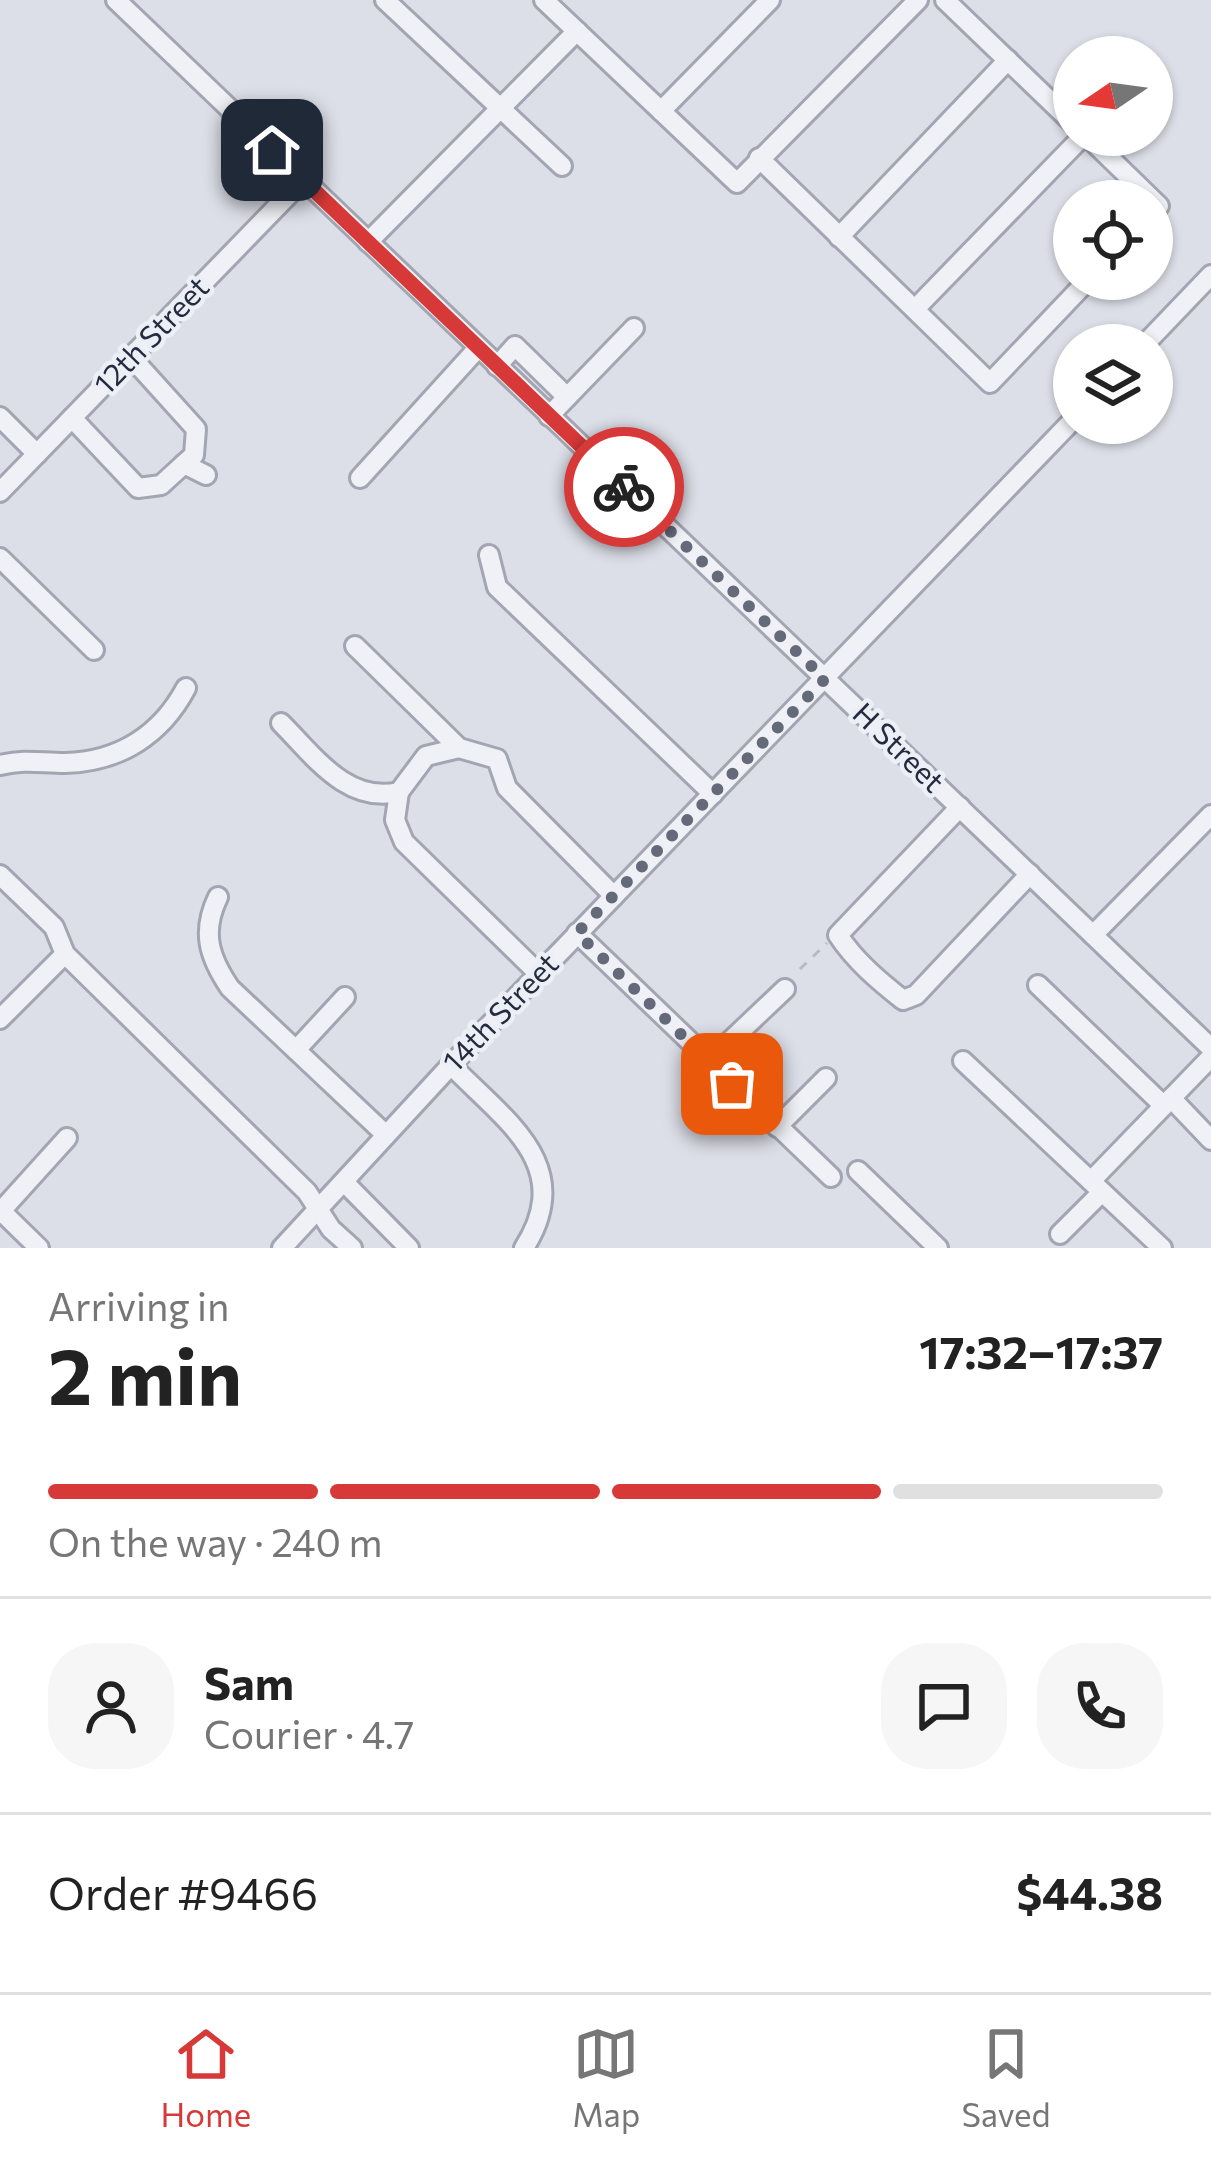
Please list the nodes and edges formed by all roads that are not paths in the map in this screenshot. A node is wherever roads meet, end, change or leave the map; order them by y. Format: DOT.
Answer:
graph roads {
  1 [pos="116,0"];
  2 [pos="386,0"];
  3 [pos="544,0"];
  4 [pos="770,0"];
  5 [pos="918,0"];
  6 [pos="944,0"];
  7 [pos="578,31"];
  8 [pos="1008,60"];
  9 [pos="1053,104"];
  10 [pos="500,109"];
  11 [pos="661,111"];
  12 [pos="1064,156"];
  13 [pos="1107,156"];
  14 [pos="758,158"];
  15 [pos="562,166"];
  16 [pos="303,180"];
  17 [pos="1132,180"];
  18 [pos="838,237"];
  19 [pos="368,242"];
  20 [pos="1211,276"];
  21 [pos="1069,300"];
  22 [pos="915,309"];
  23 [pos="1164,324"];
  24 [pos="634,328"];
  25 [pos="478,348"];
  26 [pos="131,357"];
  27 [pos="497,366"];
  28 [pos="568,397"];
  29 [pos="550,416"];
  30 [pos="0,417"];
  31 [pos="72,418"];
  32 [pos="1053,440"];
  33 [pos="37,454"];
  34 [pos="184,464"];
  35 [pos="206,475"];
  36 [pos="360,478"];
  37 [pos="0,492"];
  38 [pos="489,555"];
  39 [pos="0,558"];
  40 [pos="355,646"];
  41 [pos="94,650"];
  42 [pos="825,679"];
  43 [pos="186,688"];
  44 [pos="281,723"];
  45 [pos="459,748"];
  46 [pos="0,765"];
  47 [pos="399,792"];
  48 [pos="713,794"];
  49 [pos="960,807"];
  50 [pos="1211,815"];
  51 [pos="1030,874"];
  52 [pos="0,875"];
  53 [pos="614,896"];
  54 [pos="218,897"];
  55 [pos="577,933"];
  56 [pos="1094,934"];
  57 [pos="65,954"];
  58 [pos="539,974"];
  59 [pos="1038,986"];
  60 [pos="785,989"];
  61 [pos="345,998"];
  62 [pos="0,1019"];
  63 [pos="296,1049"];
  64 [pos="1211,1053"];
  65 [pos="709,1061"];
  66 [pos="963,1061"];
  67 [pos="451,1065"];
  68 [pos="826,1078"];
  69 [pos="1167,1102"];
  70 [pos="777,1127"];
  71 [pos="385,1134"];
  72 [pos="67,1138"];
  73 [pos="1211,1140"];
  74 [pos="858,1171"];
  75 [pos="831,1178"];
  76 [pos="344,1182"];
  77 [pos="1097,1186"];
  78 [pos="320,1208"];
  79 [pos="0,1210"];
  80 [pos="1060,1234"];
  81 [pos="39,1248"];
  82 [pos="282,1248"];
  83 [pos="352,1248"];
  84 [pos="409,1248"];
  85 [pos="524,1248"];
  86 [pos="938,1248"];
  87 [pos="1162,1248"];
  1 -- 16 [label="street, H Street"];
  2 -- 10 [label="street"];
  3 -- 7 [label="street"];
  4 -- 11 [label="street"];
  5 -- 14 [label="street"];
  6 -- 8 [label="street"];
  7 -- 10 [label="street"];
  7 -- 11 [label="street"];
  8 -- 9 [label="street"];
  8 -- 18 [label="street"];
  10 -- 15 [label="street"];
  10 -- 19 [label="street"];
  11 -- 14 [label="street"];
  12 -- 22 [label="street"];
  13 -- 17 [label="street"];
  14 -- 18 [label="street"];
  16 -- 19 [label="street, H Street"];
  16 -- 26 [label="street, 12th Street"];
  18 -- 22 [label="street"];
  19 -- 25 [label="street, H Street"];
  20 -- 23 [label="street"];
  21 -- 22 [label="street"];
  24 -- 28 [label="street"];
  25 -- 27 [label="street, H Street"];
  25 -- 36 [label="street"];
  26 -- 31 [label="street, 12th Street"];
  26 -- 34 [label="street"];
  27 -- 28 [label="street"];
  27 -- 29 [label="street, H Street"];
  28 -- 29 [label="street"];
  29 -- 42 [label="street, H Street"];
  30 -- 33 [label="street"];
  31 -- 33 [label="street, 12th Street"];
  31 -- 34 [label="street"];
  32 -- 42 [label="street, 14th Street"];
  33 -- 37 [label="street, 12th Street"];
  34 -- 35 [label="street"];
  38 -- 48 [label="street"];
  39 -- 41 [label="street"];
  40 -- 45 [label="street"];
  42 -- 48 [label="street, 14th Street"];
  42 -- 49 [label="street, H Street"];
  43 -- 46 [label="street"];
  44 -- 47 [label="street"];
  45 -- 47 [label="street"];
  45 -- 53 [label="street"];
  47 -- 58 [label="street"];
  48 -- 53 [label="street, 14th Street"];
  49 -- 51 [label="street, H Street"];
  49 -- 51 [label="street"];
  50 -- 56 [label="street"];
  51 -- 56 [label="street, H Street"];
  52 -- 57 [label="street"];
  53 -- 55 [label="street, 14th Street"];
  54 -- 63 [label="street"];
  55 -- 58 [label="street, 14th Street"];
  55 -- 65 [label="street"];
  56 -- 64 [label="street, H Street"];
  57 -- 62 [label="street"];
  57 -- 78 [label="street"];
  58 -- 67 [label="street, 14th Street"];
  59 -- 69 [label="street"];
  60 -- 65 [label="street"];
  61 -- 63 [label="street"];
  63 -- 71 [label="street"];
  64 -- 69 [label="street"];
  65 -- 70 [label="street"];
  66 -- 77 [label="street"];
  67 -- 71 [label="street, 14th Street"];
  67 -- 85 [label="street"];
  68 -- 70 [label="street"];
  69 -- 73 [label="street"];
  69 -- 77 [label="street"];
  70 -- 75 [label="street"];
  71 -- 76 [label="street, 14th Street"];
  72 -- 79 [label="street"];
  74 -- 86 [label="street"];
  76 -- 78 [label="street, 14th Street"];
  76 -- 84 [label="street"];
  77 -- 80 [label="street"];
  77 -- 87 [label="street"];
  78 -- 82 [label="street, 14th Street"];
  78 -- 83 [label="street"];
  79 -- 81 [label="street"];
}
